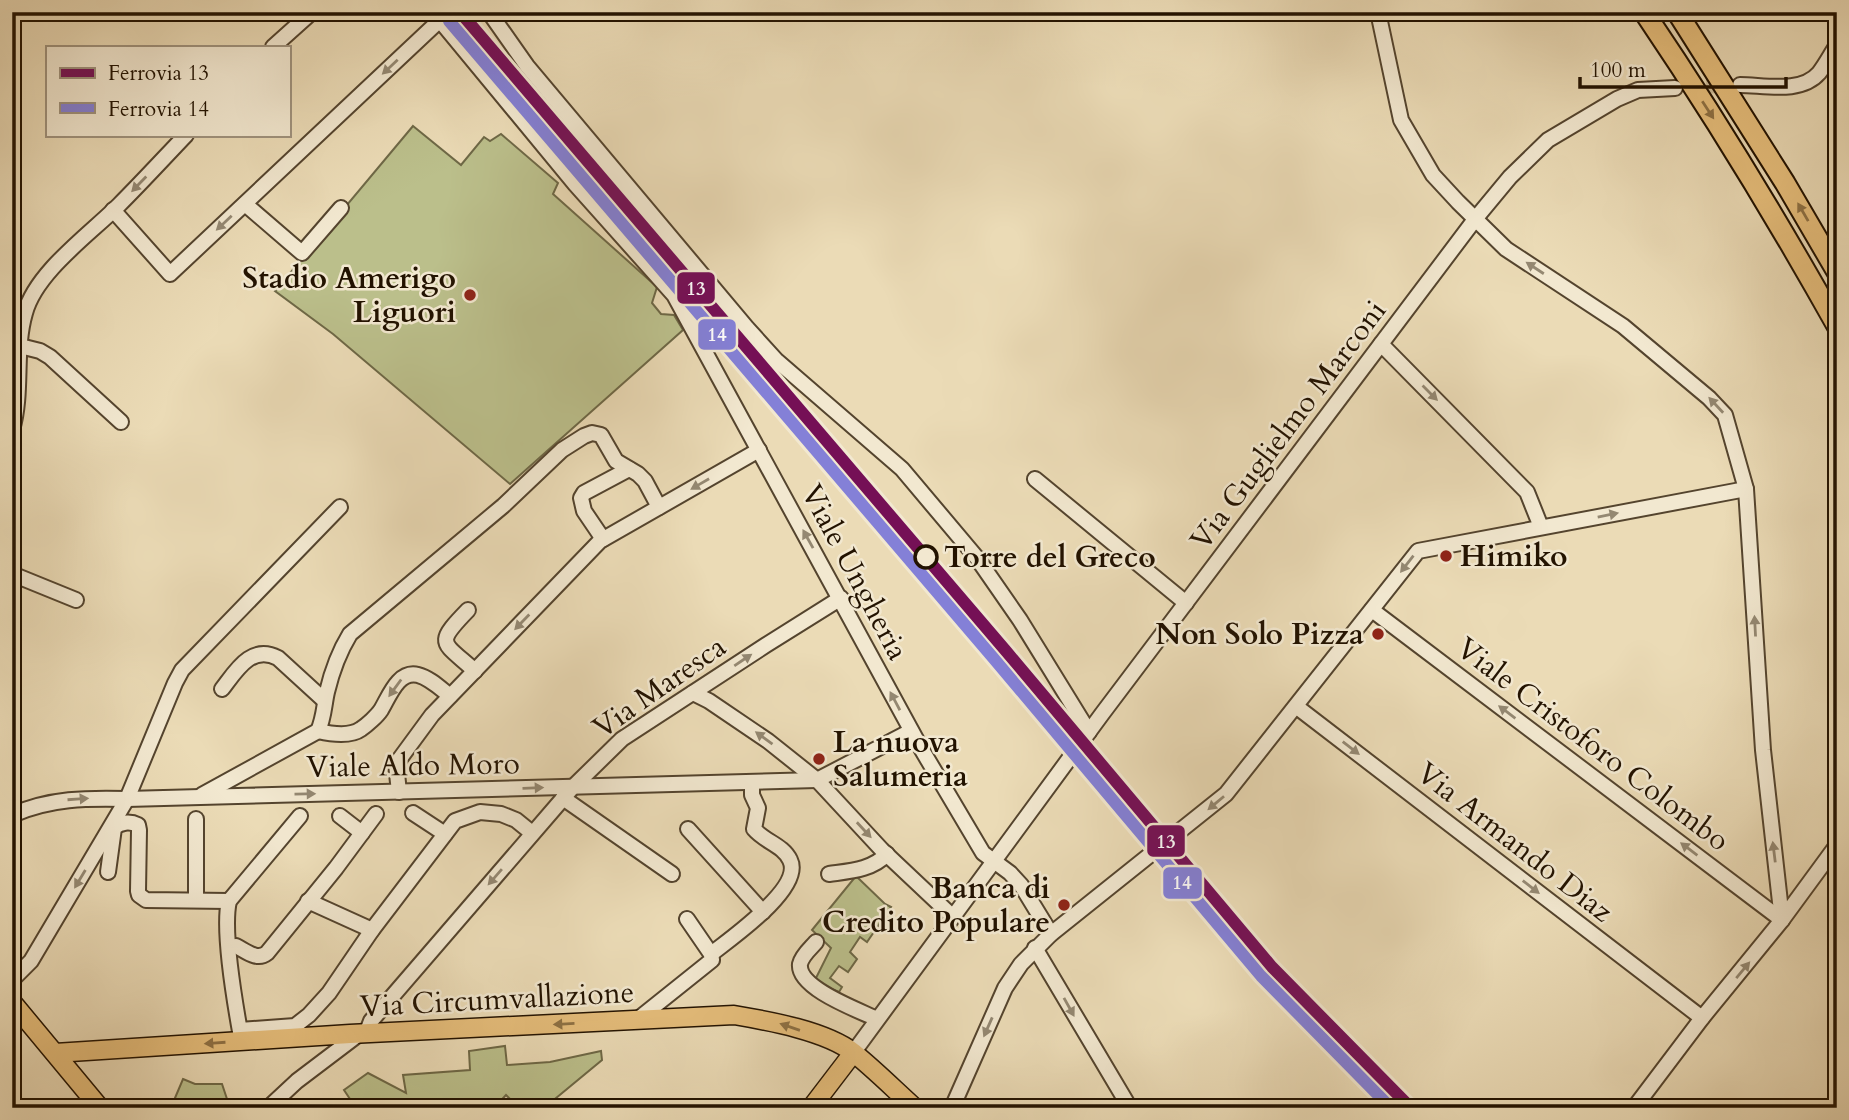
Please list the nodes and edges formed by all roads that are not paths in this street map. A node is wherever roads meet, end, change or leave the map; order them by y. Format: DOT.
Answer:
graph roads {
  1 [pos="313,12"];
  2 [pos="489,12"];
  3 [pos="1378,12"];
  4 [pos="1644,12"];
  5 [pos="1677,12"];
  6 [pos="437,16"];
  7 [pos="1837,45"];
  8 [pos="274,46"];
  9 [pos="1740,86"];
  10 [pos="1675,88"];
  11 [pos="185,136"];
  12 [pos="245,204"];
  13 [pos="341,208"];
  14 [pos="113,210"];
  15 [pos="1476,218"];
  16 [pos="1837,272"];
  17 [pos="1837,326"];
  18 [pos="1381,344"];
  19 [pos="20,346"];
  20 [pos="121,422"];
  21 [pos="12,430"];
  22 [pos="759,450"];
  23 [pos="629,469"];
  24 [pos="1035,479"];
  25 [pos="1746,489"];
  26 [pos="340,507"];
  27 [pos="659,508"];
  28 [pos="1541,527"];
  29 [pos="603,539"];
  30 [pos="12,574"];
  31 [pos="841,598"];
  32 [pos="76,600"];
  33 [pos="1186,603"];
  34 [pos="468,610"];
  35 [pos="1372,610"];
  36 [pos="475,671"];
  37 [pos="222,689"];
  38 [pos="693,693"];
  39 [pos="450,696"];
  40 [pos="325,701"];
  41 [pos="1297,707"];
  42 [pos="318,731"];
  43 [pos="911,731"];
  44 [pos="1089,732"];
  45 [pos="817,780"];
  46 [pos="752,782"];
  47 [pos="399,792"];
  48 [pos="567,793"];
  49 [pos="198,797"];
  50 [pos="127,799"];
  51 [pos="413,813"];
  52 [pos="376,814"];
  53 [pos="12,815"];
  54 [pos="299,816"];
  55 [pos="340,816"];
  56 [pos="195,818"];
  57 [pos="688,829"];
  58 [pos="362,833"];
  59 [pos="445,834"];
  60 [pos="533,834"];
  61 [pos="1837,845"];
  62 [pos="887,854"];
  63 [pos="995,862"];
  64 [pos="108,872"];
  65 [pos="672,874"];
  66 [pos="829,874"];
  67 [pos="196,900"];
  68 [pos="229,901"];
  69 [pos="308,901"];
  70 [pos="763,912"];
  71 [pos="952,916"];
  72 [pos="687,919"];
  73 [pos="1782,920"];
  74 [pos="372,930"];
  75 [pos="1051,934"];
  76 [pos="816,942"];
  77 [pos="236,946"];
  78 [pos="1035,947"];
  79 [pos="710,954"];
  80 [pos="12,980"];
  81 [pos="12,1002"];
  82 [pos="877,1018"];
  83 [pos="1702,1018"];
  84 [pos="637,1020"];
  85 [pos="363,1034"];
  86 [pos="241,1036"];
  87 [pos="55,1053"];
  88 [pos="853,1053"];
  89 [pos="100,1108"];
  90 [pos="268,1108"];
  91 [pos="811,1108"];
  92 [pos="915,1108"];
  93 [pos="952,1108"];
  94 [pos="1130,1108"];
  95 [pos="1634,1108"];
  1 -- 8 [label="street"];
  2 -- 44 [label="street"];
  3 -- 15 [label="street"];
  4 -- 17 [label="highway, one-way"];
  16 -- 5 [label="highway, one-way"];
  6 -- 12 [label="street, one-way"];
  6 -- 22 [label="street, Viale Ungheria"];
  7 -- 9 [label="street"];
  10 -- 15 [label="street, Via Guglielmo Marconi"];
  11 -- 14 [label="street, one-way"];
  12 -- 13 [label="street"];
  12 -- 14 [label="street, one-way"];
  14 -- 19 [label="street"];
  15 -- 18 [label="street, Via Guglielmo Marconi"];
  25 -- 15 [label="street, one-way"];
  18 -- 28 [label="street, one-way"];
  18 -- 33 [label="street, Via Guglielmo Marconi"];
  19 -- 20 [label="street"];
  19 -- 21 [label="street"];
  22 -- 27 [label="street, one-way"];
  31 -- 22 [label="street, Viale Ungheria, one-way"];
  23 -- 27 [label="street"];
  23 -- 29 [label="street"];
  23 -- 40 [label="street"];
  24 -- 33 [label="street"];
  28 -- 25 [label="street, one-way"];
  73 -- 25 [label="street, one-way"];
  26 -- 50 [label="street"];
  27 -- 29 [label="street"];
  28 -- 35 [label="street, one-way"];
  29 -- 36 [label="street, one-way"];
  30 -- 32 [label="street"];
  38 -- 31 [label="street, Via Maresca, one-way"];
  43 -- 31 [label="street, Viale Ungheria, one-way"];
  33 -- 44 [label="street, Via Guglielmo Marconi"];
  34 -- 36 [label="street"];
  35 -- 41 [label="street"];
  73 -- 35 [label="street, Viale Cristoforo Colombo, one-way"];
  36 -- 39 [label="street"];
  37 -- 40 [label="street"];
  45 -- 38 [label="street, one-way"];
  38 -- 48 [label="street, Via Maresca"];
  39 -- 42 [label="street, one-way"];
  39 -- 47 [label="street"];
  40 -- 42 [label="street"];
  41 -- 75 [label="street, one-way"];
  41 -- 83 [label="street, Via Armando Diaz, one-way"];
  42 -- 49 [label="street"];
  43 -- 45 [label="street"];
  43 -- 63 [label="street, Viale Ungheria"];
  44 -- 63 [label="street, Via Guglielmo Marconi"];
  45 -- 46 [label="street, Viale Aldo Moro"];
  45 -- 62 [label="street, one-way"];
  46 -- 48 [label="street, Viale Aldo Moro"];
  46 -- 70 [label="street"];
  47 -- 48 [label="street, Viale Aldo Moro, one-way"];
  49 -- 47 [label="street, Viale Aldo Moro, one-way"];
  48 -- 60 [label="street, Via Maresca"];
  48 -- 65 [label="street"];
  49 -- 50 [label="street, Viale Aldo Moro"];
  53 -- 50 [label="street, Viale Aldo Moro, one-way"];
  50 -- 80 [label="street, one-way"];
  51 -- 59 [label="street"];
  52 -- 58 [label="street"];
  54 -- 68 [label="street"];
  55 -- 58 [label="street"];
  56 -- 67 [label="street"];
  57 -- 70 [label="street"];
  58 -- 69 [label="street"];
  59 -- 60 [label="street"];
  59 -- 74 [label="street"];
  60 -- 85 [label="street, Via Maresca, one-way"];
  61 -- 73 [label="street"];
  62 -- 66 [label="street"];
  62 -- 71 [label="street"];
  63 -- 71 [label="street, Via Guglielmo Marconi"];
  63 -- 75 [label="street, Viale Ungheria"];
  64 -- 67 [label="street"];
  67 -- 68 [label="street"];
  68 -- 86 [label="street"];
  69 -- 74 [label="street"];
  69 -- 77 [label="street"];
  70 -- 79 [label="street"];
  71 -- 82 [label="street, Via Guglielmo Marconi"];
  72 -- 79 [label="street"];
  83 -- 73 [label="street, one-way"];
  74 -- 86 [label="street"];
  75 -- 78 [label="street"];
  76 -- 82 [label="street"];
  78 -- 93 [label="street, one-way"];
  78 -- 94 [label="street, one-way"];
  79 -- 84 [label="street"];
  81 -- 87 [label="main road"];
  82 -- 88 [label="street, Via Guglielmo Marconi"];
  83 -- 95 [label="street"];
  84 -- 85 [label="main road, Via Circumvallazione, one-way"];
  88 -- 84 [label="main road, Via Circumvallazione, one-way"];
  85 -- 86 [label="main road, Via Circumvallazione"];
  85 -- 90 [label="street, Via Maresca"];
  86 -- 87 [label="main road, Via Circumvallazione, one-way"];
  87 -- 89 [label="main road"];
  88 -- 91 [label="main road"];
  88 -- 92 [label="main road, Via Circumvallazione"];
}
